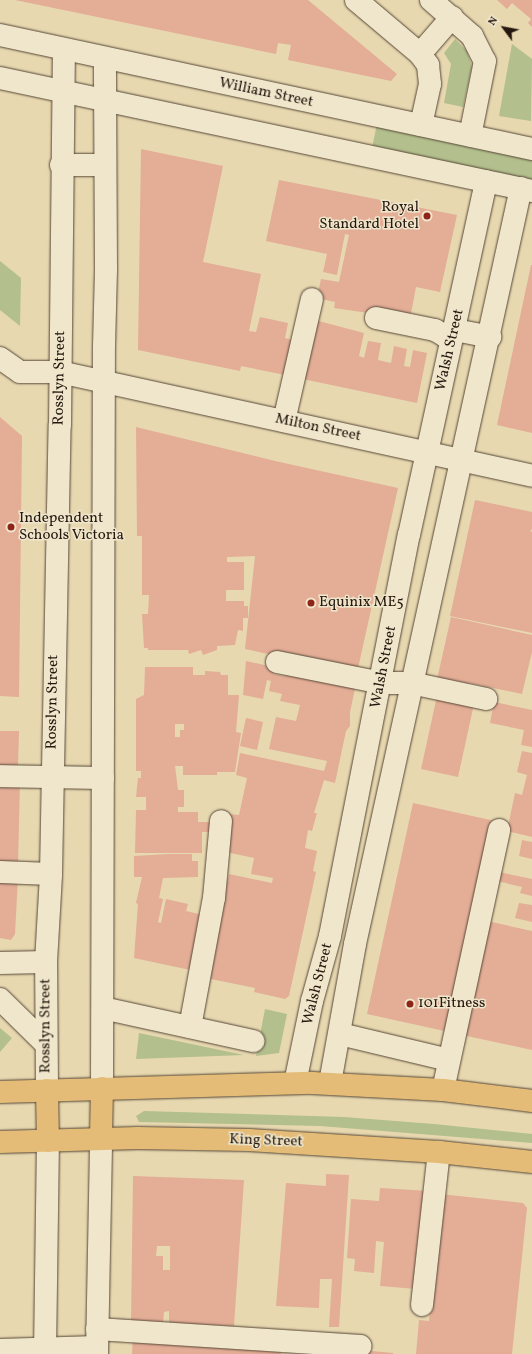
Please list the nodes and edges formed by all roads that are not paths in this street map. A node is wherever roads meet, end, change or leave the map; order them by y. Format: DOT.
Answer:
graph roads {
  1 [pos="356,0"];
  2 [pos="431,0"];
  3 [pos="452,18"];
  4 [pos="0,35"];
  5 [pos="64,50"];
  6 [pos="420,54"];
  7 [pos="105,59"];
  8 [pos="0,78"];
  9 [pos="65,91"];
  10 [pos="105,102"];
  11 [pos="421,125"];
  12 [pos="470,136"];
  13 [pos="532,149"];
  14 [pos="61,165"];
  15 [pos="105,165"];
  16 [pos="486,181"];
  17 [pos="527,190"];
  18 [pos="473,246"];
  19 [pos="507,252"];
  20 [pos="312,299"];
  21 [pos="376,318"];
  22 [pos="455,330"];
  23 [pos="490,336"];
  24 [pos="0,358"];
  25 [pos="60,372"];
  26 [pos="104,382"];
  27 [pos="284,421"];
  28 [pos="428,452"];
  29 [pos="463,460"];
  30 [pos="532,476"];
  31 [pos="277,662"];
  32 [pos="411,683"];
  33 [pos="382,684"];
  34 [pos="486,699"];
  35 [pos="0,776"];
  36 [pos="52,778"];
  37 [pos="103,778"];
  38 [pos="221,821"];
  39 [pos="499,830"];
  40 [pos="0,872"];
  41 [pos="51,874"];
  42 [pos="326,954"];
  43 [pos="352,959"];
  44 [pos="46,962"];
  45 [pos="0,963"];
  46 [pos="0,999"];
  47 [pos="103,1008"];
  48 [pos="190,1027"];
  49 [pos="340,1034"];
  50 [pos="253,1041"];
  51 [pos="46,1044"];
  52 [pos="449,1060"];
  53 [pos="295,1082"];
  54 [pos="330,1083"];
  55 [pos="102,1088"];
  56 [pos="47,1090"];
  57 [pos="443,1090"];
  58 [pos="0,1092"];
  59 [pos="532,1101"];
  60 [pos="101,1138"];
  61 [pos="0,1142"];
  62 [pos="48,1142"];
  63 [pos="439,1152"];
  64 [pos="532,1162"];
  65 [pos="422,1305"];
  66 [pos="97,1343"];
  67 [pos="360,1346"];
  68 [pos="0,1350"];
  69 [pos="45,1351"];
  1 -- 6 [label="street"];
  2 -- 3 [label="street"];
  3 -- 6 [label="street"];
  3 -- 12 [label="street"];
  4 -- 5 [label="street, William Street"];
  5 -- 7 [label="street, William Street"];
  5 -- 9 [label="street, Rosslyn Street"];
  6 -- 11 [label="street"];
  7 -- 10 [label="street"];
  7 -- 11 [label="street, William Street"];
  8 -- 9 [label="street"];
  9 -- 10 [label="street"];
  9 -- 14 [label="street, Rosslyn Street"];
  10 -- 15 [label="street"];
  10 -- 16 [label="street"];
  11 -- 12 [label="street, William Street"];
  12 -- 13 [label="street, William Street"];
  14 -- 15 [label="street"];
  14 -- 25 [label="street, Rosslyn Street"];
  15 -- 26 [label="street"];
  16 -- 17 [label="street"];
  16 -- 18 [label="street, Walsh Street"];
  17 -- 19 [label="street, Walsh Street"];
  18 -- 19 [label="street"];
  18 -- 22 [label="street, Walsh Street"];
  19 -- 23 [label="street, Walsh Street"];
  20 -- 27 [label="street"];
  21 -- 22 [label="street"];
  22 -- 23 [label="street"];
  22 -- 28 [label="street, Walsh Street"];
  23 -- 29 [label="street, Walsh Street"];
  24 -- 25 [label="street, Milton Street"];
  25 -- 26 [label="street, Milton Street"];
  25 -- 36 [label="street, Rosslyn Street"];
  26 -- 27 [label="street, Milton Street"];
  26 -- 37 [label="street"];
  27 -- 28 [label="street, Milton Street"];
  28 -- 29 [label="street, Milton Street"];
  28 -- 33 [label="street, Walsh Street"];
  29 -- 30 [label="street, Milton Street"];
  29 -- 32 [label="street, Walsh Street"];
  31 -- 33 [label="street"];
  32 -- 33 [label="street"];
  32 -- 34 [label="street"];
  32 -- 43 [label="street, Walsh Street"];
  33 -- 42 [label="street, Walsh Street"];
  35 -- 36 [label="street"];
  36 -- 37 [label="street"];
  36 -- 41 [label="street, Rosslyn Street"];
  37 -- 47 [label="street"];
  38 -- 48 [label="street"];
  39 -- 52 [label="street"];
  40 -- 41 [label="street"];
  41 -- 44 [label="street, Rosslyn Street"];
  42 -- 43 [label="street"];
  42 -- 53 [label="street, Walsh Street"];
  43 -- 49 [label="street, Walsh Street"];
  44 -- 45 [label="street"];
  44 -- 51 [label="street, Rosslyn Street"];
  46 -- 51 [label="street"];
  47 -- 48 [label="street"];
  47 -- 55 [label="street"];
  48 -- 50 [label="street"];
  49 -- 52 [label="street"];
  49 -- 54 [label="street, Walsh Street"];
  51 -- 56 [label="street, Rosslyn Street"];
  52 -- 57 [label="street"];
  53 -- 54 [label="highway"];
  53 -- 55 [label="highway"];
  54 -- 57 [label="highway"];
  55 -- 56 [label="highway"];
  55 -- 60 [label="highway"];
  56 -- 58 [label="highway"];
  56 -- 62 [label="highway, Rosslyn Street"];
  57 -- 59 [label="highway"];
  60 -- 62 [label="highway, King Street"];
  60 -- 63 [label="highway, King Street"];
  60 -- 66 [label="street"];
  61 -- 62 [label="highway, King Street"];
  62 -- 69 [label="street, Rosslyn Street"];
  63 -- 64 [label="highway, King Street"];
  63 -- 65 [label="street"];
  66 -- 67 [label="street"];
  66 -- 69 [label="street"];
  68 -- 69 [label="street"];
}
